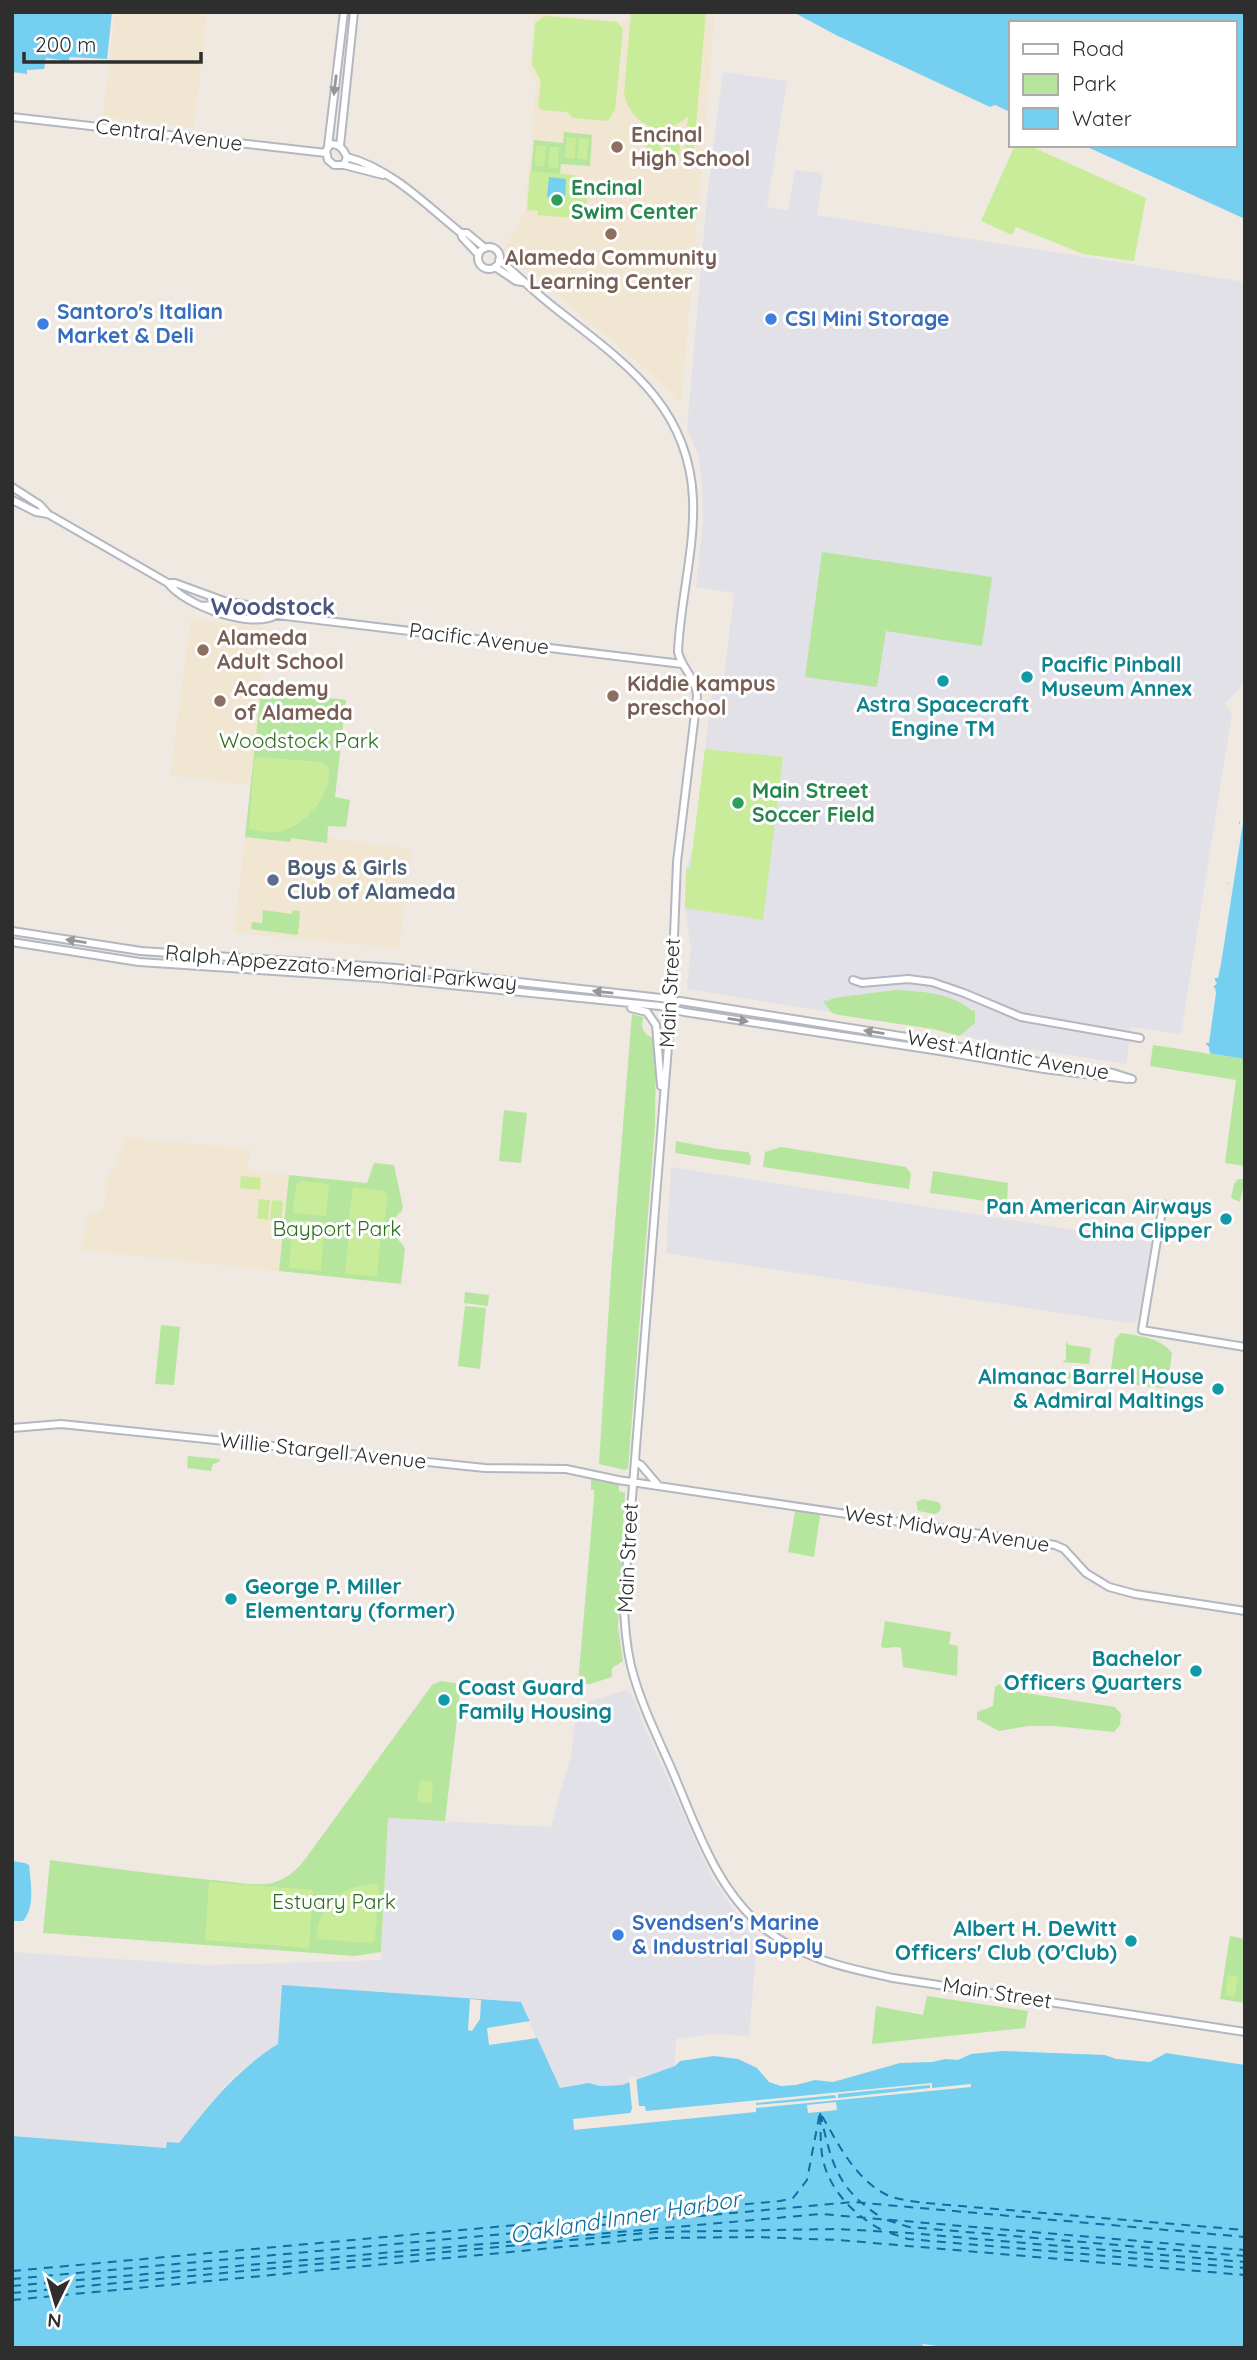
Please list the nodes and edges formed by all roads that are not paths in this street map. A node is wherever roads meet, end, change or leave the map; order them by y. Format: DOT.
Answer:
graph roads {
  1 [pos="344,12"];
  2 [pos="354,12"];
  3 [pos="12,117"];
  4 [pos="340,146"];
  5 [pos="327,150"];
  6 [pos="347,157"];
  7 [pos="344,166"];
  8 [pos="387,176"];
  9 [pos="461,233"];
  10 [pos="485,248"];
  11 [pos="478,254"];
  12 [pos="499,260"];
  13 [pos="495,267"];
  14 [pos="522,282"];
  15 [pos="12,487"];
  16 [pos="12,500"];
  17 [pos="48,513"];
  18 [pos="168,583"];
  19 [pos="276,615"];
  20 [pos="682,664"];
  21 [pos="12,931"];
  22 [pos="12,942"];
  23 [pos="853,980"];
  24 [pos="554,996"];
  25 [pos="671,1000"];
  26 [pos="670,1009"];
  27 [pos="1140,1038"];
  28 [pos="663,1097"];
  29 [pos="1163,1204"];
  30 [pos="1245,1346"];
  31 [pos="12,1427"];
  32 [pos="635,1462"];
  33 [pos="633,1482"];
  34 [pos="658,1485"];
  35 [pos="1245,1611"];
  36 [pos="1245,2032"];
  1 -- 5 [label="street, one-way"];
  2 -- 4 [label="street"];
  3 -- 5 [label="street, Central Avenue"];
  4 -- 5 [label="street"];
  4 -- 6 [label="street"];
  5 -- 7 [label="street"];
  6 -- 7 [label="street"];
  6 -- 8 [label="street"];
  7 -- 8 [label="street"];
  8 -- 9 [label="street"];
  9 -- 10 [label="street"];
  9 -- 11 [label="street"];
  10 -- 11 [label="street"];
  10 -- 12 [label="street"];
  11 -- 13 [label="street"];
  12 -- 13 [label="street"];
  12 -- 14 [label="street"];
  13 -- 14 [label="street"];
  14 -- 20 [label="street"];
  15 -- 17 [label="street"];
  16 -- 17 [label="street"];
  17 -- 18 [label="street"];
  18 -- 19 [label="street, Pacific Avenue"];
  18 -- 19 [label="street"];
  19 -- 20 [label="street, Pacific Avenue"];
  20 -- 25 [label="street, Main Street"];
  25 -- 21 [label="street, Ralph Appezzato Memorial Parkway, one-way"];
  22 -- 24 [label="street, Ralph Appezzato Memorial Parkway"];
  23 -- 27 [label="street, West Atlantic Avenue"];
  24 -- 26 [label="street, Ralph Appezzato Memorial Parkway"];
  24 -- 28 [label="street"];
  25 -- 26 [label="street, Main Street"];
  26 -- 25 [label="street, West Atlantic Avenue, one-way"];
  26 -- 28 [label="street, Main Street"];
  28 -- 32 [label="street, Main Street"];
  29 -- 30 [label="street"];
  31 -- 33 [label="street, Willie Stargell Avenue"];
  32 -- 33 [label="street, Main Street"];
  32 -- 34 [label="street"];
  33 -- 34 [label="street, West Midway Avenue"];
  33 -- 36 [label="street, Main Street"];
  34 -- 35 [label="street, West Midway Avenue"];
}
